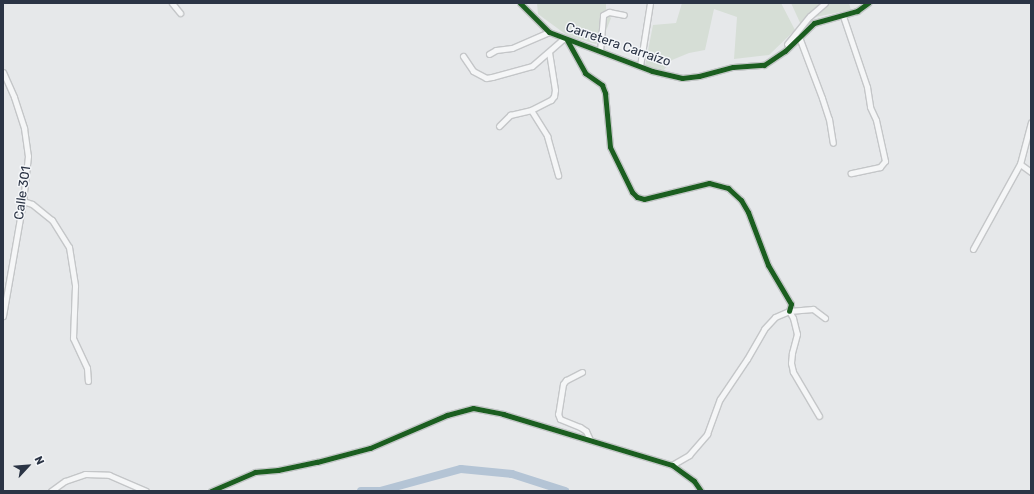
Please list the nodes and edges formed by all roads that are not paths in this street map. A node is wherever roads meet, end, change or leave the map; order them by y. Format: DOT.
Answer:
graph roads {
  1 [pos="172,3"];
  2 [pos="520,3"];
  3 [pos="650,3"];
  4 [pos="825,3"];
  5 [pos="868,3"];
  6 [pos="180,13"];
  7 [pos="624,15"];
  8 [pos="843,16"];
  9 [pos="549,32"];
  10 [pos="799,37"];
  11 [pos="565,40"];
  12 [pos="600,51"];
  13 [pos="549,52"];
  14 [pos="489,54"];
  15 [pos="464,58"];
  16 [pos="774,58"];
  17 [pos="640,66"];
  18 [pos="3,72"];
  19 [pos="531,110"];
  20 [pos="1031,122"];
  21 [pos="499,126"];
  22 [pos="834,143"];
  23 [pos="1020,164"];
  24 [pos="1031,172"];
  25 [pos="851,174"];
  26 [pos="558,175"];
  27 [pos="22,201"];
  28 [pos="973,249"];
  29 [pos="789,311"];
  30 [pos="3,316"];
  31 [pos="825,318"];
  32 [pos="582,372"];
  33 [pos="88,381"];
  34 [pos="819,416"];
  35 [pos="590,440"];
  36 [pos="672,465"];
  37 [pos="51,491"];
  38 [pos="146,491"];
  39 [pos="211,491"];
  40 [pos="701,491"];
  1 -- 6 [label="street"];
  2 -- 9 [label="street, Carretera Carraízo"];
  3 -- 17 [label="street"];
  4 -- 16 [label="street"];
  5 -- 8 [label="street, Carretera Carraízo"];
  7 -- 12 [label="street"];
  8 -- 10 [label="street, Carretera Carraízo"];
  8 -- 25 [label="street"];
  9 -- 11 [label="street, Carretera Carraízo"];
  9 -- 14 [label="street"];
  10 -- 16 [label="street, Carretera Carraízo"];
  10 -- 22 [label="street"];
  11 -- 12 [label="street, Carretera Carraízo"];
  11 -- 13 [label="street"];
  11 -- 29 [label="street"];
  12 -- 17 [label="street, Carretera Carraízo"];
  13 -- 15 [label="street"];
  13 -- 19 [label="street"];
  16 -- 17 [label="street, Carretera Carraízo"];
  18 -- 27 [label="street, Calle 301"];
  19 -- 21 [label="street"];
  19 -- 26 [label="street"];
  20 -- 23 [label="street"];
  23 -- 24 [label="street"];
  23 -- 28 [label="street"];
  27 -- 30 [label="street, Calle 301"];
  27 -- 33 [label="street"];
  29 -- 31 [label="street"];
  29 -- 34 [label="street"];
  29 -- 36 [label="street"];
  32 -- 35 [label="street"];
  35 -- 36 [label="street"];
  35 -- 39 [label="street"];
  36 -- 40 [label="street"];
  37 -- 38 [label="street"];
}
